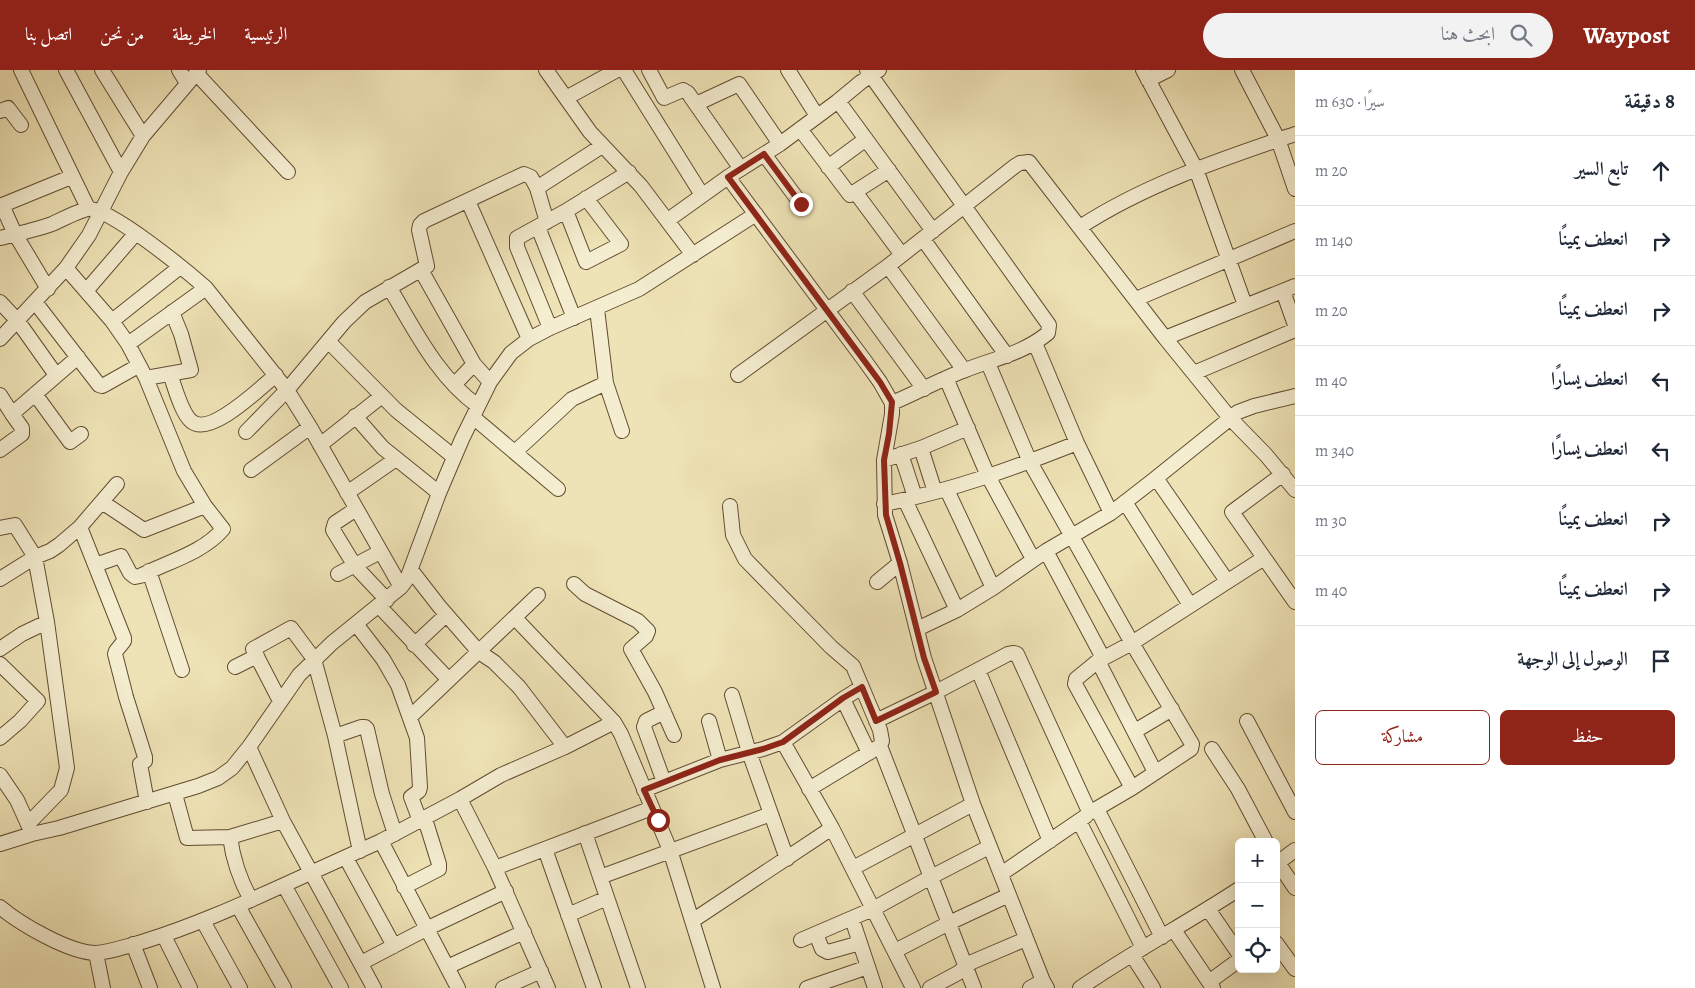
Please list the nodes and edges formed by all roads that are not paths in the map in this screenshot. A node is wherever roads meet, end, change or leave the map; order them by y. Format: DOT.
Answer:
graph roads {
  1 [pos="21,70"];
  2 [pos="66,70"];
  3 [pos="102,70"];
  4 [pos="179,70"];
  5 [pos="546,70"];
  6 [pos="617,70"];
  7 [pos="624,70"];
  8 [pos="649,70"];
  9 [pos="788,70"];
  10 [pos="1168,70"];
  11 [pos="1242,70"];
  12 [pos="872,72"];
  13 [pos="1145,75"];
  14 [pos="194,76"];
  15 [pos="566,98"];
  16 [pos="664,98"];
  17 [pos="838,100"];
  18 [pos="696,104"];
  19 [pos="647,106"];
  20 [pos="0,111"];
  21 [pos="817,116"];
  22 [pos="21,125"];
  23 [pos="800,129"];
  24 [pos="1295,134"];
  25 [pos="143,136"];
  26 [pos="866,139"];
  27 [pos="1278,139"];
  28 [pos="780,144"];
  29 [pos="602,146"];
  30 [pos="764,154"];
  31 [pos="828,167"];
  32 [pos="740,169"];
  33 [pos="1196,169"];
  34 [pos="888,170"];
  35 [pos="121,172"];
  36 [pos="288,172"];
  37 [pos="629,172"];
  38 [pos="71,177"];
  39 [pos="728,177"];
  40 [pos="537,188"];
  41 [pos="1295,189"];
  42 [pos="856,193"];
  43 [pos="702,195"];
  44 [pos="586,198"];
  45 [pos="468,201"];
  46 [pos="801,204"];
  47 [pos="1,206"];
  48 [pos="963,206"];
  49 [pos="95,210"];
  50 [pos="566,211"];
  51 [pos="756,214"];
  52 [pos="668,220"];
  53 [pos="543,224"];
  54 [pos="1080,227"];
  55 [pos="1295,231"];
  56 [pos="136,233"];
  57 [pos="15,234"];
  58 [pos="928,235"];
  59 [pos="0,238"];
  60 [pos="693,255"];
  61 [pos="902,255"];
  62 [pos="1228,258"];
  63 [pos="888,266"];
  64 [pos="180,267"];
  65 [pos="66,268"];
  66 [pos="421,270"];
  67 [pos="389,287"];
  68 [pos="206,288"];
  69 [pos="1289,288"];
  70 [pos="48,289"];
  71 [pos="86,291"];
  72 [pos="852,292"];
  73 [pos="1136,299"];
  74 [pos="0,302"];
  75 [pos="35,302"];
  76 [pos="1245,305"];
  77 [pos="597,308"];
  78 [pos="827,311"];
  79 [pos="172,312"];
  80 [pos="574,318"];
  81 [pos="17,320"];
  82 [pos="112,321"];
  83 [pos="1295,325"];
  84 [pos="550,328"];
  85 [pos="1295,330"];
  86 [pos="1165,338"];
  87 [pos="0,339"];
  88 [pos="529,340"];
  89 [pos="328,341"];
  90 [pos="128,344"];
  91 [pos="1035,344"];
  92 [pos="1007,356"];
  93 [pos="78,357"];
  94 [pos="988,363"];
  95 [pos="474,364"];
  96 [pos="138,366"];
  97 [pos="964,370"];
  98 [pos="1194,373"];
  99 [pos="170,374"];
  100 [pos="56,375"];
  101 [pos="276,375"];
  102 [pos="738,375"];
  103 [pos="146,378"];
  104 [pos="946,378"];
  105 [pos="490,382"];
  106 [pos="606,383"];
  107 [pos="454,385"];
  108 [pos="924,389"];
  109 [pos="287,390"];
  110 [pos="35,394"];
  111 [pos="0,395"];
  112 [pos="382,396"];
  113 [pos="1295,396"];
  114 [pos="892,402"];
  115 [pos="475,411"];
  116 [pos="12,414"];
  117 [pos="355,416"];
  118 [pos="1230,418"];
  119 [pos="310,427"];
  120 [pos="968,428"];
  121 [pos="622,431"];
  122 [pos="246,432"];
  123 [pos="81,434"];
  124 [pos="1077,443"];
  125 [pos="320,445"];
  126 [pos="921,448"];
  127 [pos="0,450"];
  128 [pos="515,452"];
  129 [pos="901,454"];
  130 [pos="454,457"];
  131 [pos="396,459"];
  132 [pos="884,460"];
  133 [pos="1030,462"];
  134 [pos="251,470"];
  135 [pos="1283,474"];
  136 [pos="988,476"];
  137 [pos="1156,478"];
  138 [pos="117,484"];
  139 [pos="558,489"];
  140 [pos="1295,490"];
  141 [pos="941,491"];
  142 [pos="347,493"];
  143 [pos="439,493"];
  144 [pos="910,499"];
  145 [pos="102,502"];
  146 [pos="1125,502"];
  147 [pos="884,504"];
  148 [pos="205,506"];
  149 [pos="730,506"];
  150 [pos="356,509"];
  151 [pos="1111,513"];
  152 [pos="80,527"];
  153 [pos="0,528"];
  154 [pos="1071,537"];
  155 [pos="1046,551"];
  156 [pos="380,552"];
  157 [pos="35,557"];
  158 [pos="1264,558"];
  159 [pos="1033,559"];
  160 [pos="900,563"];
  161 [pos="95,565"];
  162 [pos="355,566"];
  163 [pos="411,570"];
  164 [pos="149,571"];
  165 [pos="338,574"];
  166 [pos="0,579"];
  167 [pos="1227,581"];
  168 [pos="877,582"];
  169 [pos="574,584"];
  170 [pos="401,587"];
  171 [pos="993,588"];
  172 [pos="538,595"];
  173 [pos="1295,602"];
  174 [pos="383,603"];
  175 [pos="1190,605"];
  176 [pos="957,610"];
  177 [pos="446,615"];
  178 [pos="515,618"];
  179 [pos="46,622"];
  180 [pos="356,624"];
  181 [pos="917,629"];
  182 [pos="1132,643"];
  183 [pos="414,645"];
  184 [pos="0,649"];
  185 [pos="479,652"];
  186 [pos="257,656"];
  187 [pos="314,659"];
  188 [pos="1101,660"];
  189 [pos="0,664"];
  190 [pos="235,667"];
  191 [pos="182,670"];
  192 [pos="978,670"];
  193 [pos="448,679"];
  194 [pos="54,681"];
  195 [pos="862,687"];
  196 [pos="936,692"];
  197 [pos="732,695"];
  198 [pos="843,698"];
  199 [pos="280,700"];
  200 [pos="38,701"];
  201 [pos="1172,709"];
  202 [pos="664,712"];
  203 [pos="410,716"];
  204 [pos="709,721"];
  205 [pos="876,721"];
  206 [pos="1247,721"];
  207 [pos="614,722"];
  208 [pos="1135,731"];
  209 [pos="674,735"];
  210 [pos="335,736"];
  211 [pos="0,738"];
  212 [pos="783,742"];
  213 [pos="249,747"];
  214 [pos="565,747"];
  215 [pos="875,749"];
  216 [pos="1212,749"];
  217 [pos="749,752"];
  218 [pos="720,760"];
  219 [pos="1155,772"];
  220 [pos="0,776"];
  221 [pos="664,782"];
  222 [pos="1132,788"];
  223 [pos="644,790"];
  224 [pos="809,790"];
  225 [pos="175,794"];
  226 [pos="460,799"];
  227 [pos="147,802"];
  228 [pos="973,804"];
  229 [pos="652,808"];
  230 [pos="1295,812"];
  231 [pos="771,814"];
  232 [pos="1089,814"];
  233 [pos="423,820"];
  234 [pos="283,821"];
  235 [pos="832,828"];
  236 [pos="30,829"];
  237 [pos="585,833"];
  238 [pos="395,834"];
  239 [pos="916,835"];
  240 [pos="230,837"];
  241 [pos="1264,838"];
  242 [pos="381,841"];
  243 [pos="1050,841"];
  244 [pos="0,844"];
  245 [pos="989,847"];
  246 [pos="545,850"];
  247 [pos="670,850"];
  248 [pos="1295,850"];
  249 [pos="360,851"];
  250 [pos="346,858"];
  251 [pos="787,859"];
  252 [pos="1280,860"];
  253 [pos="1280,866"];
  254 [pos="496,868"];
  255 [pos="852,868"];
  256 [pos="310,873"];
  257 [pos="1001,874"];
  258 [pos="600,877"];
  259 [pos="931,877"];
  260 [pos="284,886"];
  261 [pos="404,887"];
  262 [pos="1295,888"];
  263 [pos="506,891"];
  264 [pos="1235,892"];
  265 [pos="1009,895"];
  266 [pos="607,898"];
  267 [pos="245,903"];
  268 [pos="0,907"];
  269 [pos="873,909"];
  270 [pos="1208,909"];
  271 [pos="568,915"];
  272 [pos="852,919"];
  273 [pos="203,921"];
  274 [pos="692,921"];
  275 [pos="949,922"];
  276 [pos="426,929"];
  277 [pos="524,932"];
  278 [pos="816,934"];
  279 [pos="1168,934"];
  280 [pos="164,936"];
  281 [pos="1026,939"];
  282 [pos="801,940"];
  283 [pos="860,943"];
  284 [pos="133,944"];
  285 [pos="394,946"];
  286 [pos="1235,948"];
  287 [pos="1280,949"];
  288 [pos="895,951"];
  289 [pos="1137,951"];
  290 [pos="96,952"];
  291 [pos="361,963"];
  292 [pos="1235,964"];
  293 [pos="447,967"];
  294 [pos="868,967"];
  295 [pos="965,967"];
  296 [pos="1295,969"];
  297 [pos="541,971"];
  298 [pos="1100,982"];
  299 [pos="1211,985"];
  300 [pos="1040,986"];
  301 [pos="103,988"];
  302 [pos="150,988"];
  303 [pos="190,988"];
  304 [pos="240,988"];
  305 [pos="284,988"];
  306 [pos="341,988"];
  307 [pos="374,988"];
  308 [pos="458,988"];
  309 [pos="503,988"];
  310 [pos="548,988"];
  311 [pos="594,988"];
  312 [pos="638,988"];
  313 [pos="713,988"];
  314 [pos="807,988"];
  315 [pos="875,988"];
  316 [pos="913,988"];
  317 [pos="930,988"];
  318 [pos="974,988"];
  319 [pos="1080,988"];
  320 [pos="1153,988"];
  1 -- 38 [label="street"];
  2 -- 35 [label="street"];
  3 -- 25 [label="street"];
  4 -- 14 [label="street"];
  5 -- 15 [label="street"];
  6 -- 15 [label="street"];
  7 -- 19 [label="street"];
  8 -- 16 [label="street"];
  9 -- 21 [label="street"];
  10 -- 13 [label="street"];
  11 -- 27 [label="street"];
  12 -- 17 [label="street"];
  12 -- 48 [label="street"];
  13 -- 33 [label="street"];
  14 -- 25 [label="street"];
  14 -- 36 [label="street"];
  15 -- 29 [label="street"];
  16 -- 18 [label="street"];
  16 -- 19 [label="street"];
  17 -- 21 [label="street"];
  17 -- 26 [label="street"];
  18 -- 28 [label="street"];
  18 -- 32 [label="street"];
  19 -- 43 [label="street"];
  20 -- 22 [label="street"];
  21 -- 23 [label="street"];
  23 -- 28 [label="street"];
  23 -- 31 [label="street"];
  24 -- 27 [label="street"];
  25 -- 35 [label="street"];
  26 -- 31 [label="street"];
  26 -- 34 [label="street"];
  27 -- 33 [label="street"];
  27 -- 41 [label="street"];
  28 -- 30 [label="street"];
  29 -- 37 [label="street"];
  29 -- 40 [label="street"];
  30 -- 32 [label="street"];
  30 -- 46 [label="street"];
  31 -- 42 [label="street"];
  32 -- 39 [label="street"];
  33 -- 54 [label="street"];
  33 -- 62 [label="street"];
  34 -- 42 [label="street"];
  34 -- 58 [label="street"];
  35 -- 49 [label="street"];
  37 -- 44 [label="street"];
  37 -- 52 [label="street"];
  38 -- 47 [label="street"];
  38 -- 49 [label="street"];
  39 -- 43 [label="street"];
  39 -- 51 [label="street"];
  40 -- 45 [label="street"];
  40 -- 53 [label="street"];
  42 -- 61 [label="street"];
  43 -- 52 [label="street"];
  44 -- 50 [label="street"];
  44 -- 50 [label="street"];
  45 -- 66 [label="street"];
  45 -- 88 [label="street"];
  47 -- 57 [label="street"];
  48 -- 54 [label="street"];
  48 -- 58 [label="street"];
  48 -- 91 [label="street"];
  49 -- 56 [label="street"];
  49 -- 57 [label="street"];
  49 -- 65 [label="street"];
  50 -- 53 [label="street"];
  51 -- 60 [label="street"];
  51 -- 78 [label="street"];
  52 -- 60 [label="street"];
  53 -- 80 [label="street"];
  53 -- 84 [label="street"];
  54 -- 73 [label="street"];
  55 -- 62 [label="street"];
  56 -- 64 [label="street"];
  56 -- 71 [label="street"];
  57 -- 59 [label="street"];
  57 -- 70 [label="street"];
  58 -- 61 [label="street"];
  58 -- 92 [label="street"];
  60 -- 77 [label="street"];
  61 -- 63 [label="street"];
  62 -- 73 [label="street"];
  62 -- 76 [label="street"];
  63 -- 72 [label="street"];
  63 -- 97 [label="street"];
  64 -- 68 [label="street"];
  64 -- 82 [label="street"];
  65 -- 70 [label="street"];
  65 -- 71 [label="street"];
  66 -- 67 [label="street"];
  66 -- 95 [label="street"];
  67 -- 89 [label="street"];
  67 -- 107 [label="street"];
  68 -- 79 [label="street"];
  68 -- 101 [label="street"];
  69 -- 76 [label="street"];
  69 -- 83 [label="street"];
  70 -- 75 [label="street"];
  71 -- 82 [label="street"];
  72 -- 78 [label="street"];
  72 -- 108 [label="street"];
  73 -- 86 [label="street"];
  74 -- 81 [label="street"];
  75 -- 81 [label="street"];
  75 -- 93 [label="street"];
  76 -- 86 [label="street"];
  77 -- 80 [label="street"];
  77 -- 106 [label="street"];
  78 -- 102 [label="street"];
  78 -- 114 [label="street"];
  79 -- 90 [label="street"];
  79 -- 99 [label="street"];
  80 -- 84 [label="street"];
  81 -- 87 [label="street"];
  81 -- 100 [label="street"];
  82 -- 90 [label="street"];
  84 -- 88 [label="street"];
  85 -- 98 [label="street"];
  86 -- 98 [label="street"];
  88 -- 105 [label="street"];
  89 -- 109 [label="street"];
  89 -- 112 [label="street"];
  90 -- 96 [label="street"];
  91 -- 92 [label="street"];
  91 -- 124 [label="street"];
  92 -- 94 [label="street"];
  93 -- 96 [label="street"];
  93 -- 100 [label="street"];
  94 -- 97 [label="street"];
  94 -- 133 [label="street"];
  95 -- 105 [label="street"];
  95 -- 107 [label="street"];
  96 -- 103 [label="street"];
  97 -- 104 [label="street"];
  98 -- 118 [label="street"];
  99 -- 101 [label="street"];
  99 -- 103 [label="street"];
  100 -- 110 [label="street"];
  101 -- 109 [label="street"];
  103 -- 148 [label="street"];
  104 -- 108 [label="street"];
  104 -- 120 [label="street"];
  105 -- 115 [label="street"];
  106 -- 121 [label="street"];
  106 -- 128 [label="street"];
  107 -- 115 [label="street"];
  108 -- 114 [label="street"];
  109 -- 119 [label="street"];
  109 -- 122 [label="street"];
  110 -- 116 [label="street"];
  110 -- 123 [label="street"];
  111 -- 116 [label="street"];
  112 -- 117 [label="street"];
  112 -- 130 [label="street"];
  113 -- 118 [label="street"];
  114 -- 132 [label="street"];
  115 -- 128 [label="street"];
  115 -- 130 [label="street"];
  116 -- 127 [label="street"];
  117 -- 125 [label="street"];
  117 -- 131 [label="street"];
  118 -- 135 [label="street"];
  118 -- 137 [label="street"];
  119 -- 125 [label="street"];
  119 -- 134 [label="street"];
  120 -- 126 [label="street"];
  120 -- 136 [label="street"];
  124 -- 133 [label="street"];
  124 -- 151 [label="street"];
  125 -- 142 [label="street"];
  126 -- 129 [label="street"];
  126 -- 141 [label="street"];
  128 -- 139 [label="street"];
  129 -- 132 [label="street"];
  129 -- 144 [label="street"];
  130 -- 143 [label="street"];
  131 -- 142 [label="street"];
  131 -- 143 [label="street"];
  132 -- 147 [label="street"];
  133 -- 136 [label="street"];
  133 -- 154 [label="street"];
  135 -- 140 [label="street"];
  135 -- 158 [label="street"];
  136 -- 141 [label="street"];
  136 -- 159 [label="street"];
  137 -- 146 [label="street"];
  137 -- 167 [label="street"];
  138 -- 145 [label="street"];
  141 -- 144 [label="street"];
  141 -- 171 [label="street"];
  142 -- 150 [label="street"];
  143 -- 163 [label="street"];
  144 -- 147 [label="street"];
  144 -- 176 [label="street"];
  145 -- 148 [label="street"];
  145 -- 152 [label="street"];
  146 -- 151 [label="street"];
  146 -- 175 [label="street"];
  147 -- 160 [label="street"];
  148 -- 164 [label="street"];
  149 -- 195 [label="street"];
  150 -- 156 [label="street"];
  150 -- 162 [label="street"];
  151 -- 154 [label="street"];
  152 -- 157 [label="street"];
  152 -- 161 [label="street"];
  153 -- 157 [label="street"];
  154 -- 155 [label="street"];
  154 -- 182 [label="street"];
  155 -- 159 [label="street"];
  155 -- 188 [label="street"];
  156 -- 162 [label="street"];
  156 -- 170 [label="street"];
  157 -- 166 [label="street"];
  157 -- 179 [label="street"];
  158 -- 167 [label="street"];
  158 -- 173 [label="street"];
  159 -- 171 [label="street"];
  160 -- 168 [label="street"];
  160 -- 181 [label="street"];
  161 -- 164 [label="street"];
  161 -- 227 [label="street"];
  162 -- 165 [label="street"];
  162 -- 174 [label="street"];
  163 -- 170 [label="street"];
  163 -- 177 [label="street"];
  164 -- 191 [label="street"];
  167 -- 175 [label="street"];
  169 -- 202 [label="street"];
  170 -- 174 [label="street"];
  171 -- 176 [label="street"];
  172 -- 178 [label="street"];
  174 -- 180 [label="street"];
  174 -- 183 [label="street"];
  175 -- 182 [label="street"];
  176 -- 181 [label="street"];
  177 -- 183 [label="street"];
  177 -- 185 [label="street"];
  178 -- 185 [label="street"];
  178 -- 207 [label="street"];
  179 -- 184 [label="street"];
  179 -- 194 [label="street"];
  180 -- 187 [label="street"];
  180 -- 203 [label="street"];
  181 -- 196 [label="street"];
  182 -- 188 [label="street"];
  182 -- 201 [label="street"];
  183 -- 193 [label="street"];
  185 -- 193 [label="street"];
  185 -- 214 [label="street"];
  186 -- 187 [label="street"];
  186 -- 190 [label="street"];
  186 -- 199 [label="street"];
  187 -- 199 [label="street"];
  187 -- 210 [label="street"];
  188 -- 208 [label="street"];
  188 -- 222 [label="street"];
  189 -- 200 [label="street"];
  192 -- 196 [label="street"];
  192 -- 232 [label="street"];
  192 -- 243 [label="street"];
  193 -- 203 [label="street"];
  194 -- 200 [label="street"];
  194 -- 236 [label="street"];
  195 -- 198 [label="street"];
  195 -- 205 [label="street"];
  196 -- 205 [label="street"];
  196 -- 228 [label="street"];
  197 -- 217 [label="street"];
  198 -- 212 [label="street"];
  198 -- 215 [label="street"];
  199 -- 213 [label="street"];
  200 -- 211 [label="street"];
  201 -- 208 [label="street"];
  201 -- 219 [label="street"];
  202 -- 209 [label="street"];
  202 -- 221 [label="street"];
  203 -- 233 [label="street"];
  204 -- 218 [label="street"];
  205 -- 215 [label="street"];
  206 -- 230 [label="street"];
  207 -- 214 [label="street"];
  207 -- 223 [label="street"];
  208 -- 219 [label="street"];
  210 -- 238 [label="street"];
  210 -- 249 [label="street"];
  212 -- 217 [label="street"];
  212 -- 224 [label="street"];
  213 -- 225 [label="street"];
  213 -- 234 [label="street"];
  214 -- 226 [label="street"];
  215 -- 224 [label="street"];
  215 -- 239 [label="street"];
  216 -- 241 [label="street"];
  217 -- 218 [label="street"];
  217 -- 231 [label="street"];
  218 -- 221 [label="street"];
  219 -- 222 [label="street"];
  220 -- 236 [label="street"];
  221 -- 223 [label="street"];
  222 -- 232 [label="street"];
  223 -- 229 [label="street"];
  224 -- 235 [label="street"];
  225 -- 227 [label="street"];
  225 -- 240 [label="street"];
  226 -- 233 [label="street"];
  226 -- 254 [label="street"];
  227 -- 236 [label="street"];
  228 -- 239 [label="street"];
  228 -- 245 [label="street"];
  229 -- 237 [label="street"];
  229 -- 247 [label="street"];
  231 -- 247 [label="street"];
  231 -- 251 [label="street"];
  232 -- 243 [label="street"];
  232 -- 279 [label="street"];
  232 -- 289 [label="street"];
  233 -- 238 [label="street"];
  233 -- 261 [label="street"];
  234 -- 240 [label="street"];
  234 -- 256 [label="street"];
  235 -- 251 [label="street"];
  235 -- 255 [label="street"];
  236 -- 244 [label="street"];
  237 -- 246 [label="street"];
  237 -- 258 [label="street"];
  238 -- 242 [label="street"];
  239 -- 255 [label="street"];
  239 -- 259 [label="street"];
  240 -- 267 [label="street"];
  242 -- 249 [label="street"];
  242 -- 261 [label="street"];
  243 -- 257 [label="street"];
  245 -- 257 [label="street"];
  245 -- 259 [label="street"];
  246 -- 254 [label="street"];
  246 -- 271 [label="street"];
  247 -- 258 [label="street"];
  247 -- 274 [label="street"];
  248 -- 252 [label="street"];
  249 -- 250 [label="street"];
  250 -- 256 [label="street"];
  250 -- 285 [label="street"];
  251 -- 274 [label="street"];
  253 -- 262 [label="street"];
  254 -- 263 [label="street"];
  255 -- 269 [label="street"];
  256 -- 260 [label="street"];
  256 -- 291 [label="street"];
  257 -- 265 [label="street"];
  258 -- 266 [label="street"];
  259 -- 269 [label="street"];
  259 -- 275 [label="street"];
  260 -- 267 [label="street"];
  260 -- 306 [label="street"];
  261 -- 276 [label="street"];
  263 -- 276 [label="street"];
  263 -- 277 [label="street"];
  264 -- 270 [label="street"];
  265 -- 275 [label="street"];
  265 -- 281 [label="street"];
  266 -- 271 [label="street"];
  266 -- 312 [label="street"];
  267 -- 273 [label="street"];
  267 -- 305 [label="street"];
  268 -- 290 [label="street"];
  269 -- 272 [label="street"];
  269 -- 288 [label="street"];
  270 -- 279 [label="street"];
  270 -- 286 [label="street"];
  271 -- 311 [label="street"];
  272 -- 278 [label="street"];
  272 -- 283 [label="street"];
  273 -- 280 [label="street"];
  273 -- 304 [label="street"];
  274 -- 313 [label="street"];
  275 -- 288 [label="street"];
  275 -- 295 [label="street"];
  276 -- 285 [label="street"];
  276 -- 293 [label="street"];
  277 -- 293 [label="street"];
  277 -- 297 [label="street"];
  278 -- 282 [label="street"];
  278 -- 283 [label="street"];
  279 -- 289 [label="street"];
  279 -- 299 [label="street"];
  280 -- 284 [label="street"];
  280 -- 303 [label="street"];
  281 -- 295 [label="street"];
  281 -- 300 [label="street"];
  283 -- 294 [label="street"];
  284 -- 290 [label="street"];
  284 -- 302 [label="street"];
  285 -- 291 [label="street"];
  287 -- 296 [label="street"];
  288 -- 316 [label="street"];
  289 -- 298 [label="street"];
  289 -- 320 [label="street"];
  290 -- 301 [label="street"];
  291 -- 307 [label="street"];
  292 -- 299 [label="street"];
  293 -- 308 [label="street"];
  294 -- 314 [label="street"];
  294 -- 315 [label="street"];
  295 -- 317 [label="street"];
  295 -- 318 [label="street"];
  297 -- 309 [label="street"];
  297 -- 310 [label="street"];
  298 -- 319 [label="street"];
}
